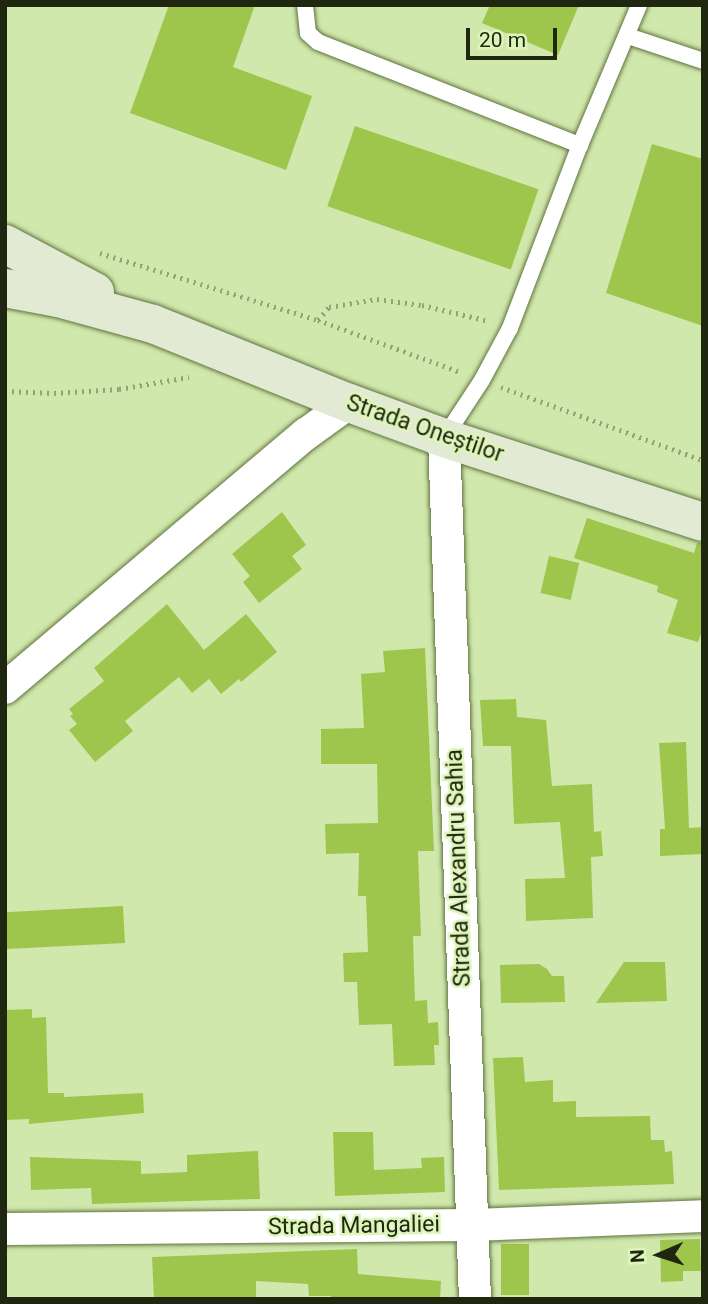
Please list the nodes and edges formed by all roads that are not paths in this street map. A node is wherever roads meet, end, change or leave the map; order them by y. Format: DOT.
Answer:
graph roads {
  1 [pos="305,5"];
  2 [pos="639,5"];
  3 [pos="628,36"];
  4 [pos="703,61"];
  5 [pos="580,145"];
  6 [pos="5,244"];
  7 [pos="5,288"];
  8 [pos="153,324"];
  9 [pos="349,403"];
  10 [pos="444,438"];
  11 [pos="703,522"];
  12 [pos="5,688"];
  13 [pos="703,1216"];
  14 [pos="472,1225"];
  15 [pos="5,1229"];
  16 [pos="475,1299"];
  1 -- 5 [label="lane"];
  2 -- 3 [label="lane"];
  3 -- 4 [label="lane"];
  3 -- 5 [label="lane"];
  5 -- 10 [label="lane"];
  6 -- 8 [label="street, Strada Oneștilor"];
  7 -- 8 [label="street, Strada Oneștilor"];
  8 -- 9 [label="street, Strada Oneștilor"];
  9 -- 10 [label="street, Strada Oneștilor"];
  9 -- 12 [label="street"];
  10 -- 11 [label="street, Strada Oneștilor"];
  10 -- 14 [label="street, Strada Alexandru Sahia"];
  13 -- 14 [label="street, Strada Mangaliei"];
  14 -- 15 [label="street, Strada Mangaliei"];
  14 -- 16 [label="street, Strada Alexandru Sahia"];
}
